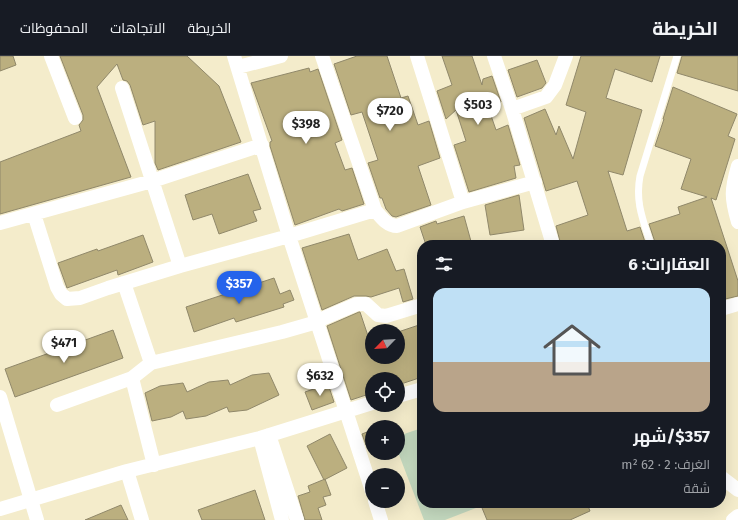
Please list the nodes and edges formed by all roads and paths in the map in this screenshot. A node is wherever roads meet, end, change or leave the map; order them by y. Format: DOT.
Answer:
graph roads {
  1 [pos="51,56"];
  2 [pos="281,56"];
  3 [pos="322,56"];
  4 [pos="416,56"];
  5 [pos="494,56"];
  6 [pos="566,56"];
  7 [pos="677,56"];
  8 [pos="236,61"];
  9 [pos="122,88"];
  10 [pos="512,109"];
  11 [pos="75,118"];
  12 [pos="262,146"];
  13 [pos="738,166"];
  14 [pos="152,181"];
  15 [pos="535,182"];
  16 [pos="463,202"];
  17 [pos="375,210"];
  18 [pos="34,214"];
  19 [pos="738,222"];
  20 [pos="0,223"];
  21 [pos="289,236"];
  22 [pos="552,240"];
  23 [pos="649,240"];
  24 [pos="180,266"];
  25 [pos="124,283"];
  26 [pos="738,304"];
  27 [pos="417,307"];
  28 [pos="726,308"];
  29 [pos="317,320"];
  30 [pos="151,363"];
  31 [pos="132,378"];
  32 [pos="417,390"];
  33 [pos="405,394"];
  34 [pos="0,397"];
  35 [pos="57,405"];
  36 [pos="365,405"];
  37 [pos="346,410"];
  38 [pos="265,436"];
  39 [pos="154,465"];
  40 [pos="365,469"];
  41 [pos="127,471"];
  42 [pos="726,481"];
  43 [pos="738,490"];
  44 [pos="30,501"];
  45 [pos="377,508"];
  46 [pos="0,509"];
  47 [pos="738,516"];
  48 [pos="37,520"];
  49 [pos="142,520"];
  50 [pos="282,520"];
  51 [pos="297,520"];
  52 [pos="381,520"];
  53 [pos="733,520"];
  1 -- 11 [label="street"];
  2 -- 8 [label="street"];
  3 -- 17 [label="street"];
  4 -- 16 [label="street"];
  5 -- 10 [label="street"];
  6 -- 10 [label="street"];
  7 -- 23 [label="lane"];
  8 -- 12 [label="street"];
  9 -- 14 [label="street"];
  10 -- 15 [label="street"];
  12 -- 14 [label="street"];
  12 -- 21 [label="street"];
  13 -- 19 [label="street"];
  14 -- 18 [label="street"];
  14 -- 24 [label="street"];
  15 -- 16 [label="street"];
  15 -- 22 [label="street"];
  16 -- 17 [label="street"];
  17 -- 21 [label="street"];
  18 -- 20 [label="street"];
  18 -- 25 [label="street"];
  21 -- 24 [label="street"];
  21 -- 29 [label="street"];
  24 -- 25 [label="street"];
  25 -- 30 [label="street"];
  26 -- 28 [label="street"];
  27 -- 29 [label="street"];
  29 -- 30 [label="street"];
  29 -- 37 [label="street"];
  30 -- 31 [label="street"];
  31 -- 35 [label="street"];
  31 -- 39 [label="street"];
  32 -- 33 [label="street"];
  34 -- 44 [label="street"];
  36 -- 37 [label="street"];
  37 -- 38 [label="street"];
  37 -- 40 [label="street"];
  38 -- 39 [label="street"];
  38 -- 50 [label="street"];
  38 -- 51 [label="street"];
  39 -- 41 [label="street"];
  41 -- 44 [label="street"];
  41 -- 49 [label="street"];
  42 -- 43 [label="street"];
  44 -- 46 [label="street"];
  44 -- 48 [label="street"];
  45 -- 52 [label="street"];
  47 -- 53 [label="street"];
}
